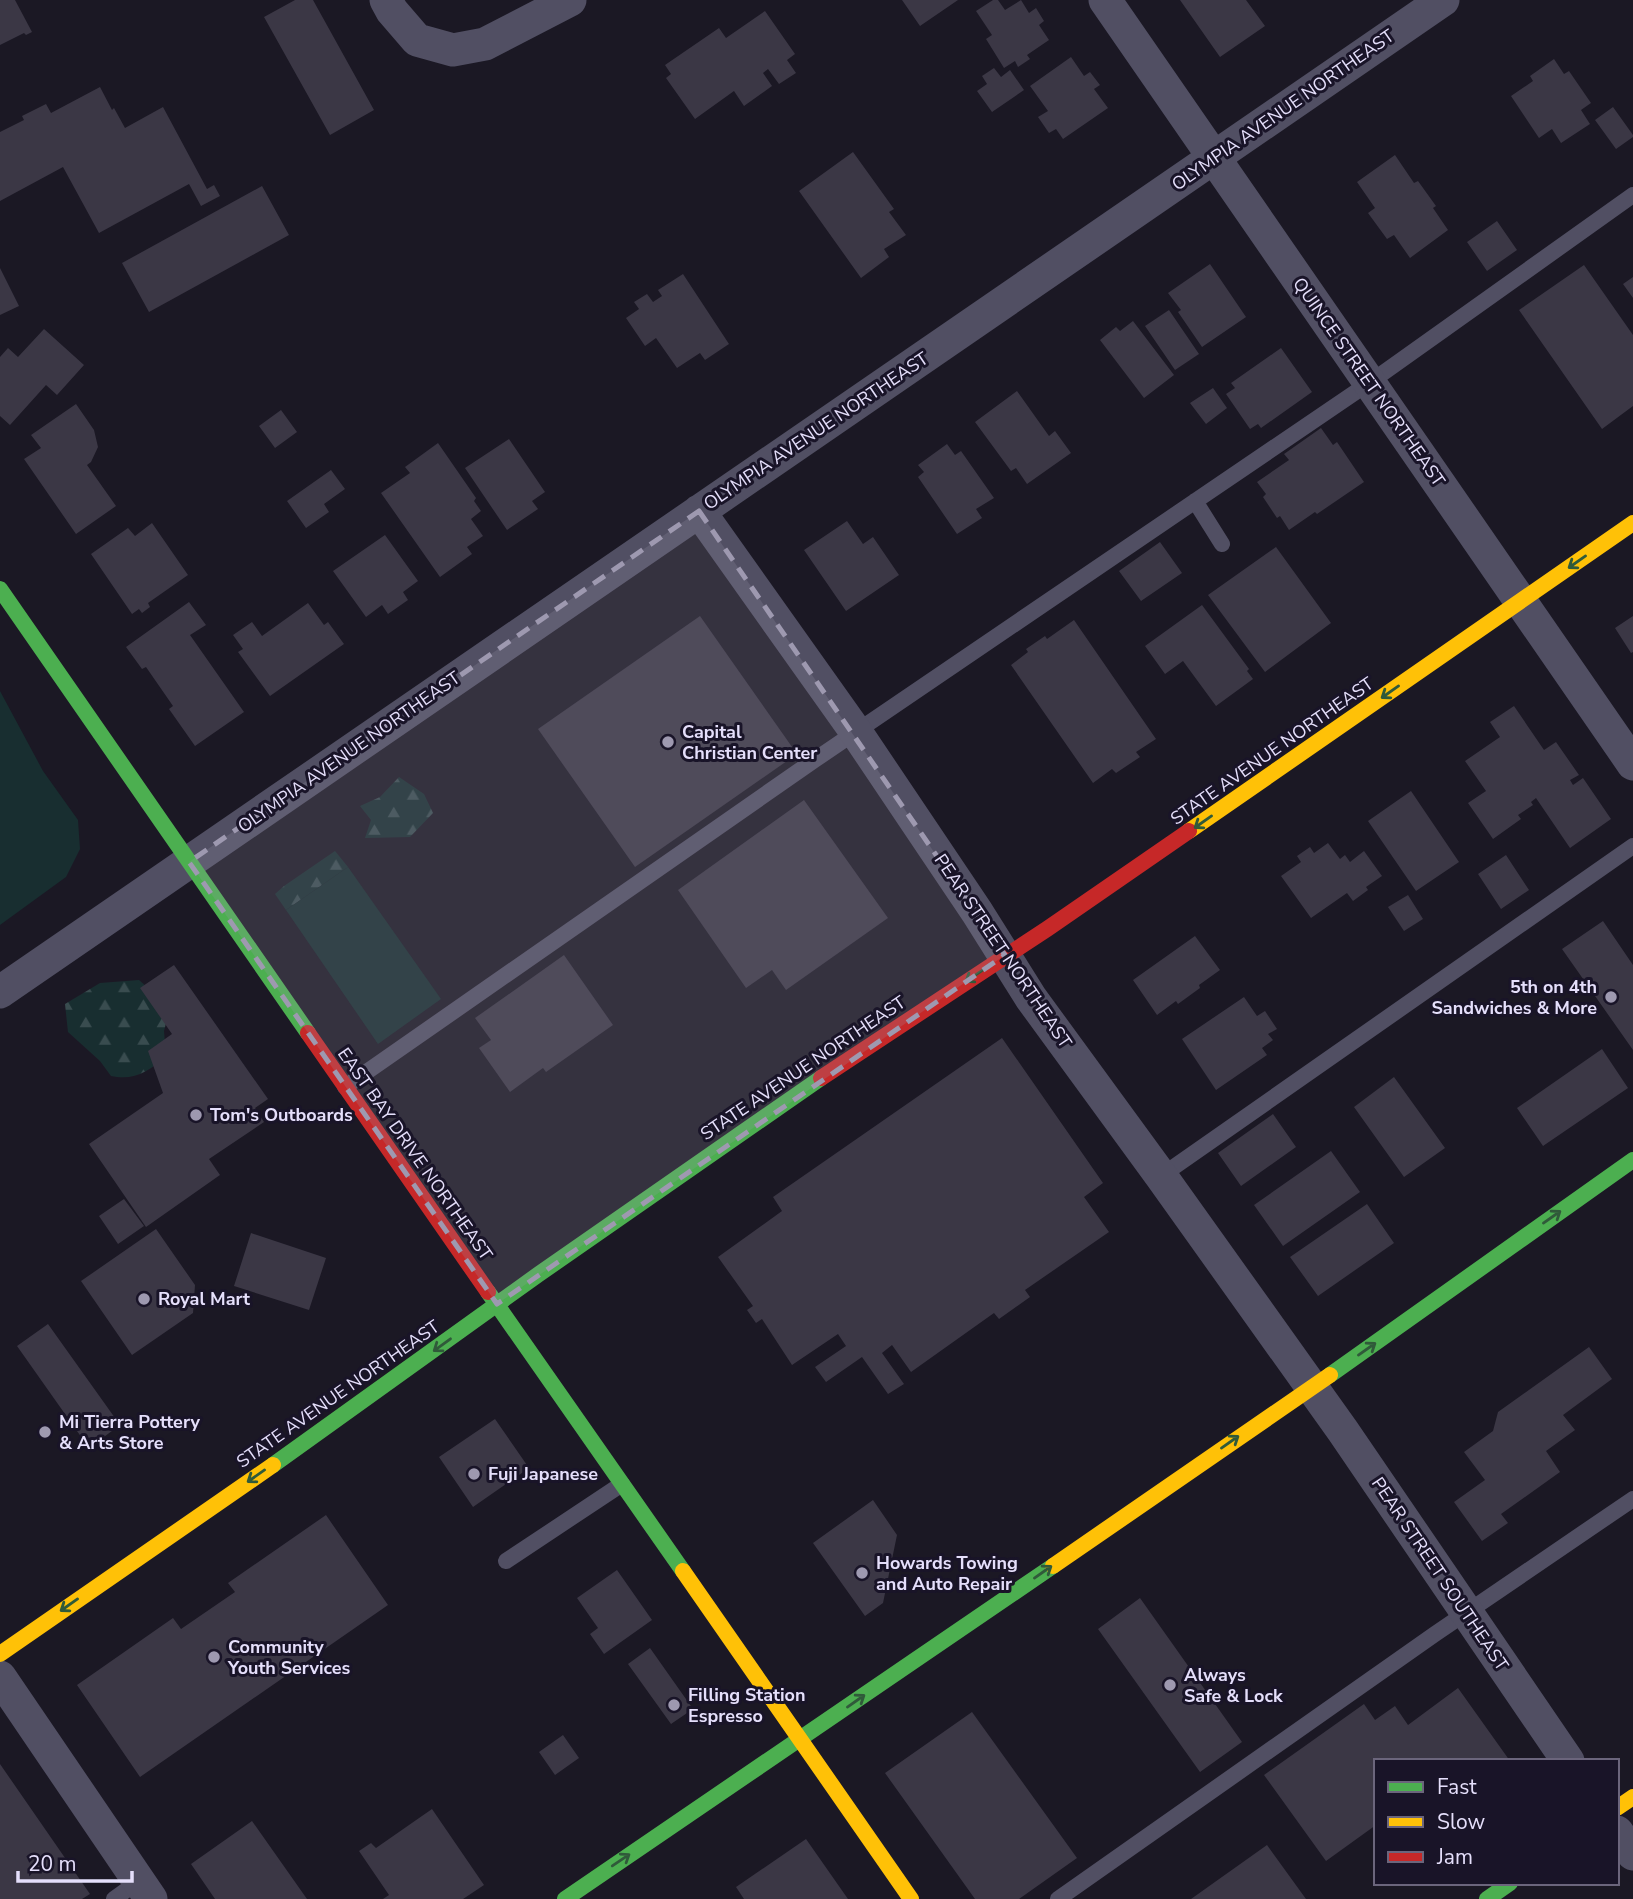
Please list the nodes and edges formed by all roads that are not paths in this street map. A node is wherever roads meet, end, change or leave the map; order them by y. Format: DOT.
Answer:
graph roads {
  1 [pos="386,0"];
  2 [pos="570,0"];
  3 [pos="1105,0"];
  4 [pos="1443,0"];
  5 [pos="1214,158"];
  6 [pos="1633,195"];
  7 [pos="1369,383"];
  8 [pos="1195,501"];
  9 [pos="699,511"];
  10 [pos="1633,523"];
  11 [pos="1222,544"];
  12 [pos="0,589"];
  13 [pos="1521,603"];
  14 [pos="856,732"];
  15 [pos="1633,764"];
  16 [pos="1633,846"];
  17 [pos="189,862"];
  18 [pos="1005,955"];
  19 [pos="0,992"];
  20 [pos="345,1087"];
  21 [pos="1633,1160"];
  22 [pos="1161,1176"];
  23 [pos="497,1304"];
  24 [pos="1310,1387"];
  25 [pos="622,1484"];
  26 [pos="1633,1499"];
  27 [pos="506,1561"];
  28 [pos="1466,1613"];
  29 [pos="0,1654"];
  30 [pos="0,1677"];
  31 [pos="799,1739"];
  32 [pos="1567,1759"];
  33 [pos="1619,1835"];
  34 [pos="1633,1854"];
  35 [pos="1507,1885"];
  36 [pos="135,1893"];
  37 [pos="565,1899"];
  38 [pos="911,1899"];
  39 [pos="1058,1899"];
  40 [pos="1488,1899"];
  1 -- 2 [label="street"];
  3 -- 5 [label="street, QUINCE STREET NORTHEAST"];
  4 -- 5 [label="street, OLYMPIA AVENUE NORTHEAST"];
  5 -- 7 [label="street, QUINCE STREET NORTHEAST"];
  5 -- 9 [label="street, OLYMPIA AVENUE NORTHEAST"];
  6 -- 7 [label="lane"];
  7 -- 8 [label="lane"];
  7 -- 13 [label="street, QUINCE STREET NORTHEAST"];
  8 -- 11 [label="lane"];
  8 -- 14 [label="lane"];
  9 -- 14 [label="street, PEAR STREET NORTHEAST"];
  9 -- 17 [label="street, OLYMPIA AVENUE NORTHEAST"];
  10 -- 13 [label="main road, STATE AVENUE NORTHEAST, one-way"];
  12 -- 17 [label="main road, EAST BAY DRIVE NORTHEAST"];
  13 -- 15 [label="street, QUINCE STREET NORTHEAST"];
  13 -- 18 [label="main road, STATE AVENUE NORTHEAST, one-way"];
  14 -- 18 [label="street, PEAR STREET NORTHEAST"];
  14 -- 20 [label="lane"];
  16 -- 22 [label="lane"];
  17 -- 19 [label="street, OLYMPIA AVENUE NORTHEAST"];
  17 -- 20 [label="main road, EAST BAY DRIVE NORTHEAST"];
  18 -- 22 [label="street, PEAR STREET NORTHEAST"];
  18 -- 23 [label="main road, STATE AVENUE NORTHEAST, one-way"];
  20 -- 23 [label="main road, EAST BAY DRIVE NORTHEAST"];
  24 -- 21 [label="main road, one-way"];
  22 -- 24 [label="street, PEAR STREET NORTHEAST"];
  23 -- 25 [label="main road, EAST BAY DRIVE NORTHEAST"];
  23 -- 29 [label="main road, STATE AVENUE NORTHEAST, one-way"];
  24 -- 28 [label="street, PEAR STREET SOUTHEAST"];
  31 -- 24 [label="main road, one-way"];
  25 -- 27 [label="lane"];
  25 -- 31 [label="main road, EAST BAY DRIVE NORTHEAST"];
  26 -- 28 [label="lane"];
  28 -- 32 [label="street, PEAR STREET SOUTHEAST"];
  28 -- 39 [label="lane"];
  30 -- 36 [label="street"];
  37 -- 31 [label="main road, one-way"];
  31 -- 38 [label="main road, EAST BAY DRIVE NORTHEAST"];
  33 -- 34 [label="street"];
  35 -- 40 [label="main road"];
}
